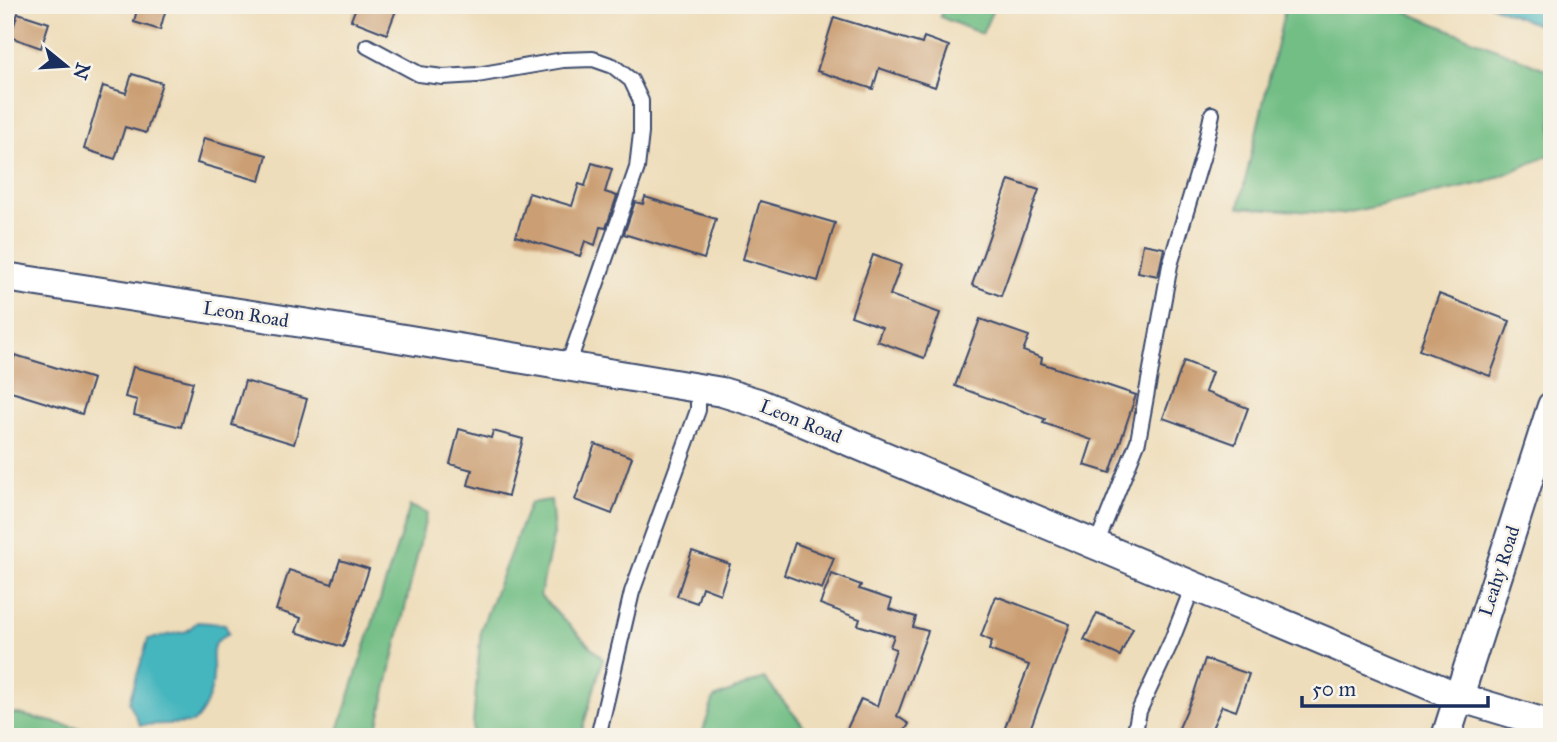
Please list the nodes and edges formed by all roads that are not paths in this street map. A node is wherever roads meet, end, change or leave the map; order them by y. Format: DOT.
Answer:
graph roads {
  1 [pos="367,46"];
  2 [pos="1212,114"];
  3 [pos="5,277"];
  4 [pos="568,365"];
  5 [pos="698,387"];
  6 [pos="1552,406"];
  7 [pos="1096,545"];
  8 [pos="1193,586"];
  9 [pos="1458,697"];
  10 [pos="1552,725"];
  11 [pos="598,737"];
  12 [pos="1133,737"];
  13 [pos="1446,737"];
  1 -- 4 [label="lane"];
  2 -- 7 [label="lane"];
  3 -- 4 [label="street, Leon Road"];
  4 -- 5 [label="street, Leon Road"];
  5 -- 7 [label="street, Leon Road"];
  5 -- 11 [label="lane"];
  6 -- 9 [label="street, Leahy Road"];
  7 -- 8 [label="street, Leon Road"];
  8 -- 9 [label="street, Leon Road"];
  8 -- 12 [label="lane"];
  9 -- 10 [label="street, Leon Road"];
  9 -- 13 [label="street, Leahy Road"];
}
